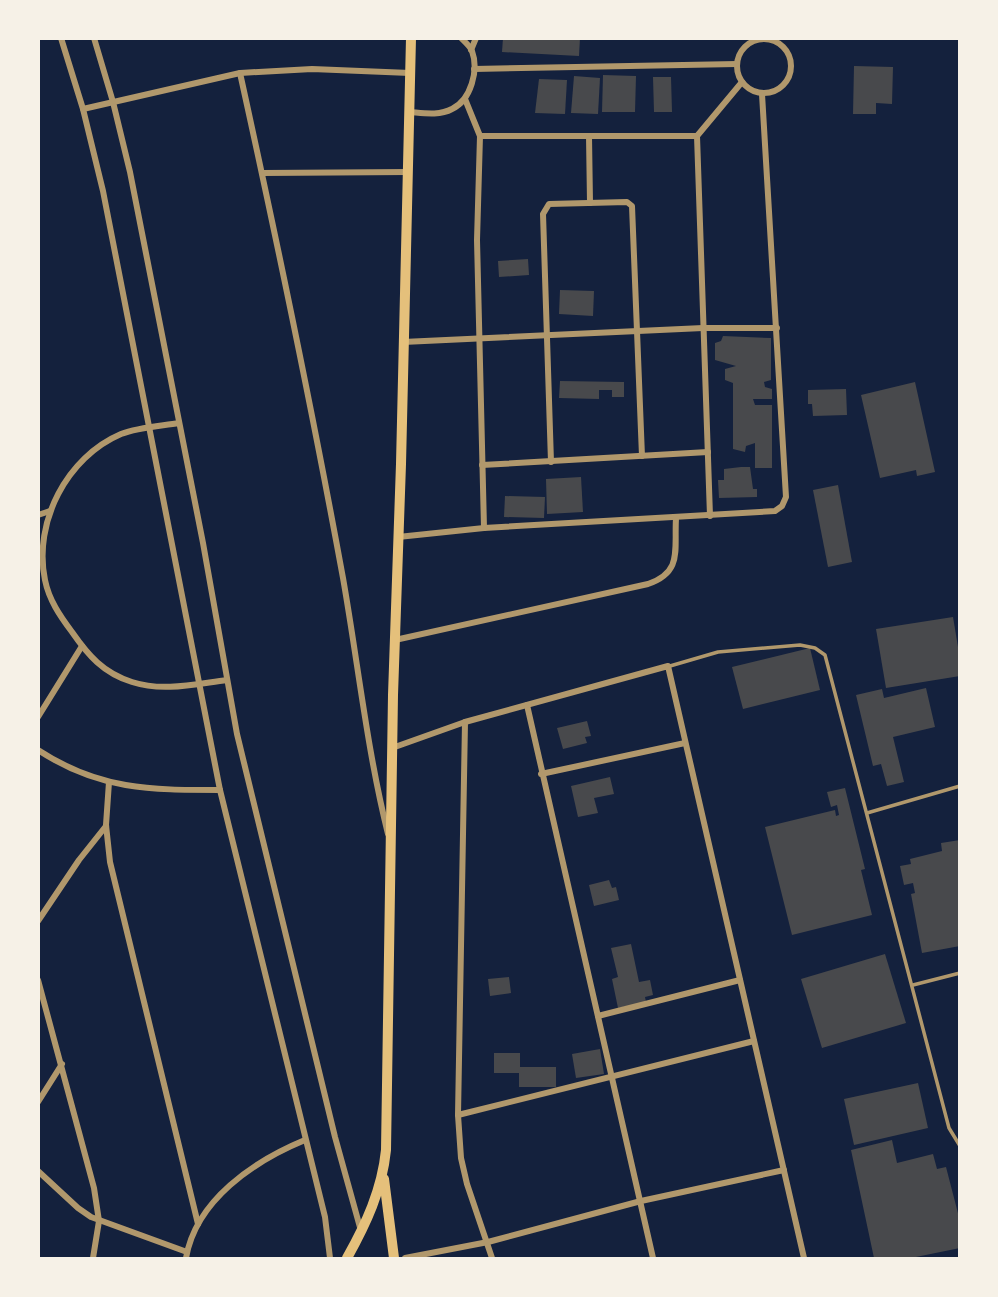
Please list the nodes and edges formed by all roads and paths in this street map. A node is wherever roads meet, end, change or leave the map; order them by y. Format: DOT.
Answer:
graph roads {
  1 [pos="61,38"];
  2 [pos="94,38"];
  3 [pos="411,38"];
  4 [pos="461,38"];
  5 [pos="476,38"];
  6 [pos="739,38"];
  7 [pos="790,38"];
  8 [pos="747,46"];
  9 [pos="783,46"];
  10 [pos="471,50"];
  11 [pos="737,64"];
  12 [pos="474,69"];
  13 [pos="410,73"];
  14 [pos="240,74"];
  15 [pos="742,82"];
  16 [pos="762,94"];
  17 [pos="465,99"];
  18 [pos="113,102"];
  19 [pos="83,109"];
  20 [pos="409,112"];
  21 [pos="480,135"];
  22 [pos="589,136"];
  23 [pos="697,136"];
  24 [pos="408,172"];
  25 [pos="262,173"];
  26 [pos="590,203"];
  27 [pos="703,328"];
  28 [pos="777,328"];
  29 [pos="636,331"];
  30 [pos="548,335"];
  31 [pos="480,338"];
  32 [pos="403,342"];
  33 [pos="179,423"];
  34 [pos="150,427"];
  35 [pos="708,452"];
  36 [pos="642,456"];
  37 [pos="551,461"];
  38 [pos="482,466"];
  39 [pos="50,511"];
  40 [pos="38,515"];
  41 [pos="710,516"];
  42 [pos="676,517"];
  43 [pos="484,528"];
  44 [pos="398,537"];
  45 [pos="395,640"];
  46 [pos="82,646"];
  47 [pos="667,666"];
  48 [pos="227,680"];
  49 [pos="199,683"];
  50 [pos="527,705"];
  51 [pos="38,717"];
  52 [pos="465,722"];
  53 [pos="685,743"];
  54 [pos="392,748"];
  55 [pos="39,753"];
  56 [pos="541,774"];
  57 [pos="109,782"];
  58 [pos="960,786"];
  59 [pos="220,790"];
  60 [pos="867,813"];
  61 [pos="106,825"];
  62 [pos="391,845"];
  63 [pos="38,921"];
  64 [pos="960,973"];
  65 [pos="38,980"];
  66 [pos="740,980"];
  67 [pos="913,985"];
  68 [pos="598,1016"];
  69 [pos="754,1041"];
  70 [pos="62,1064"];
  71 [pos="612,1077"];
  72 [pos="38,1102"];
  73 [pos="458,1115"];
  74 [pos="305,1140"];
  75 [pos="960,1146"];
  76 [pos="784,1170"];
  77 [pos="38,1171"];
  78 [pos="383,1176"];
  79 [pos="641,1201"];
  80 [pos="99,1221"];
  81 [pos="198,1224"];
  82 [pos="361,1232"];
  83 [pos="488,1242"];
  84 [pos="187,1255"];
  85 [pos="93,1258"];
  86 [pos="330,1258"];
  87 [pos="347,1258"];
  88 [pos="394,1258"];
  89 [pos="405,1258"];
  90 [pos="492,1258"];
  91 [pos="653,1258"];
  92 [pos="804,1258"];
  1 -- 19 [label="street"];
  2 -- 18 [label="street"];
  3 -- 13 [label="main road"];
  4 -- 10 [label="street"];
  5 -- 10 [label="street"];
  6 -- 8 [label="street"];
  7 -- 9 [label="street"];
  8 -- 9 [label="street"];
  8 -- 11 [label="street"];
  9 -- 16 [label="street"];
  10 -- 12 [label="street"];
  11 -- 12 [label="street"];
  11 -- 15 [label="street"];
  12 -- 17 [label="street"];
  13 -- 14 [label="street"];
  13 -- 20 [label="main road"];
  14 -- 18 [label="street"];
  14 -- 25 [label="street"];
  15 -- 16 [label="street"];
  15 -- 23 [label="street"];
  16 -- 28 [label="street"];
  17 -- 20 [label="street"];
  17 -- 21 [label="street"];
  18 -- 19 [label="street"];
  18 -- 33 [label="street"];
  19 -- 34 [label="street"];
  20 -- 24 [label="main road"];
  21 -- 22 [label="street"];
  21 -- 31 [label="street"];
  22 -- 23 [label="street"];
  22 -- 26 [label="street"];
  23 -- 27 [label="street"];
  24 -- 25 [label="street"];
  24 -- 32 [label="main road"];
  25 -- 62 [label="street"];
  26 -- 29 [label="street"];
  26 -- 30 [label="street"];
  27 -- 28 [label="street"];
  27 -- 29 [label="street"];
  27 -- 35 [label="street"];
  28 -- 41 [label="street"];
  29 -- 30 [label="street"];
  29 -- 36 [label="street"];
  30 -- 31 [label="street"];
  30 -- 37 [label="street"];
  31 -- 32 [label="street"];
  31 -- 38 [label="street"];
  32 -- 44 [label="main road"];
  33 -- 34 [label="street"];
  33 -- 48 [label="street"];
  34 -- 39 [label="street"];
  34 -- 49 [label="street"];
  35 -- 36 [label="street"];
  35 -- 41 [label="street"];
  36 -- 37 [label="street"];
  37 -- 38 [label="street"];
  38 -- 43 [label="street"];
  39 -- 40 [label="street"];
  39 -- 46 [label="street"];
  41 -- 42 [label="street"];
  42 -- 43 [label="street"];
  42 -- 45 [label="street"];
  43 -- 44 [label="street"];
  44 -- 45 [label="main road"];
  45 -- 54 [label="main road"];
  46 -- 49 [label="street"];
  46 -- 51 [label="street"];
  47 -- 50 [label="street"];
  47 -- 53 [label="street"];
  47 -- 60 [label="lane"];
  48 -- 49 [label="street"];
  48 -- 82 [label="street"];
  49 -- 59 [label="street"];
  50 -- 52 [label="street"];
  50 -- 56 [label="street"];
  52 -- 54 [label="street"];
  52 -- 73 [label="street"];
  53 -- 56 [label="street"];
  53 -- 66 [label="street"];
  54 -- 62 [label="main road"];
  55 -- 57 [label="street"];
  56 -- 68 [label="street"];
  57 -- 59 [label="street"];
  57 -- 61 [label="street"];
  58 -- 60 [label="lane"];
  59 -- 74 [label="street"];
  60 -- 67 [label="lane"];
  61 -- 63 [label="street"];
  61 -- 81 [label="street"];
  62 -- 78 [label="main road"];
  64 -- 67 [label="lane"];
  65 -- 70 [label="street"];
  66 -- 68 [label="street"];
  66 -- 69 [label="street"];
  67 -- 75 [label="lane"];
  68 -- 71 [label="street"];
  69 -- 71 [label="street"];
  69 -- 76 [label="street"];
  70 -- 72 [label="street"];
  70 -- 80 [label="street"];
  71 -- 73 [label="street"];
  71 -- 79 [label="street"];
  73 -- 83 [label="street"];
  74 -- 81 [label="street"];
  74 -- 86 [label="street"];
  76 -- 79 [label="street"];
  76 -- 92 [label="street"];
  77 -- 80 [label="street"];
  78 -- 82 [label="main road"];
  78 -- 88 [label="main road"];
  79 -- 83 [label="street"];
  79 -- 91 [label="street"];
  80 -- 84 [label="street"];
  80 -- 85 [label="street"];
  81 -- 84 [label="street"];
  82 -- 87 [label="main road"];
  83 -- 89 [label="street"];
  83 -- 90 [label="street"];
}
